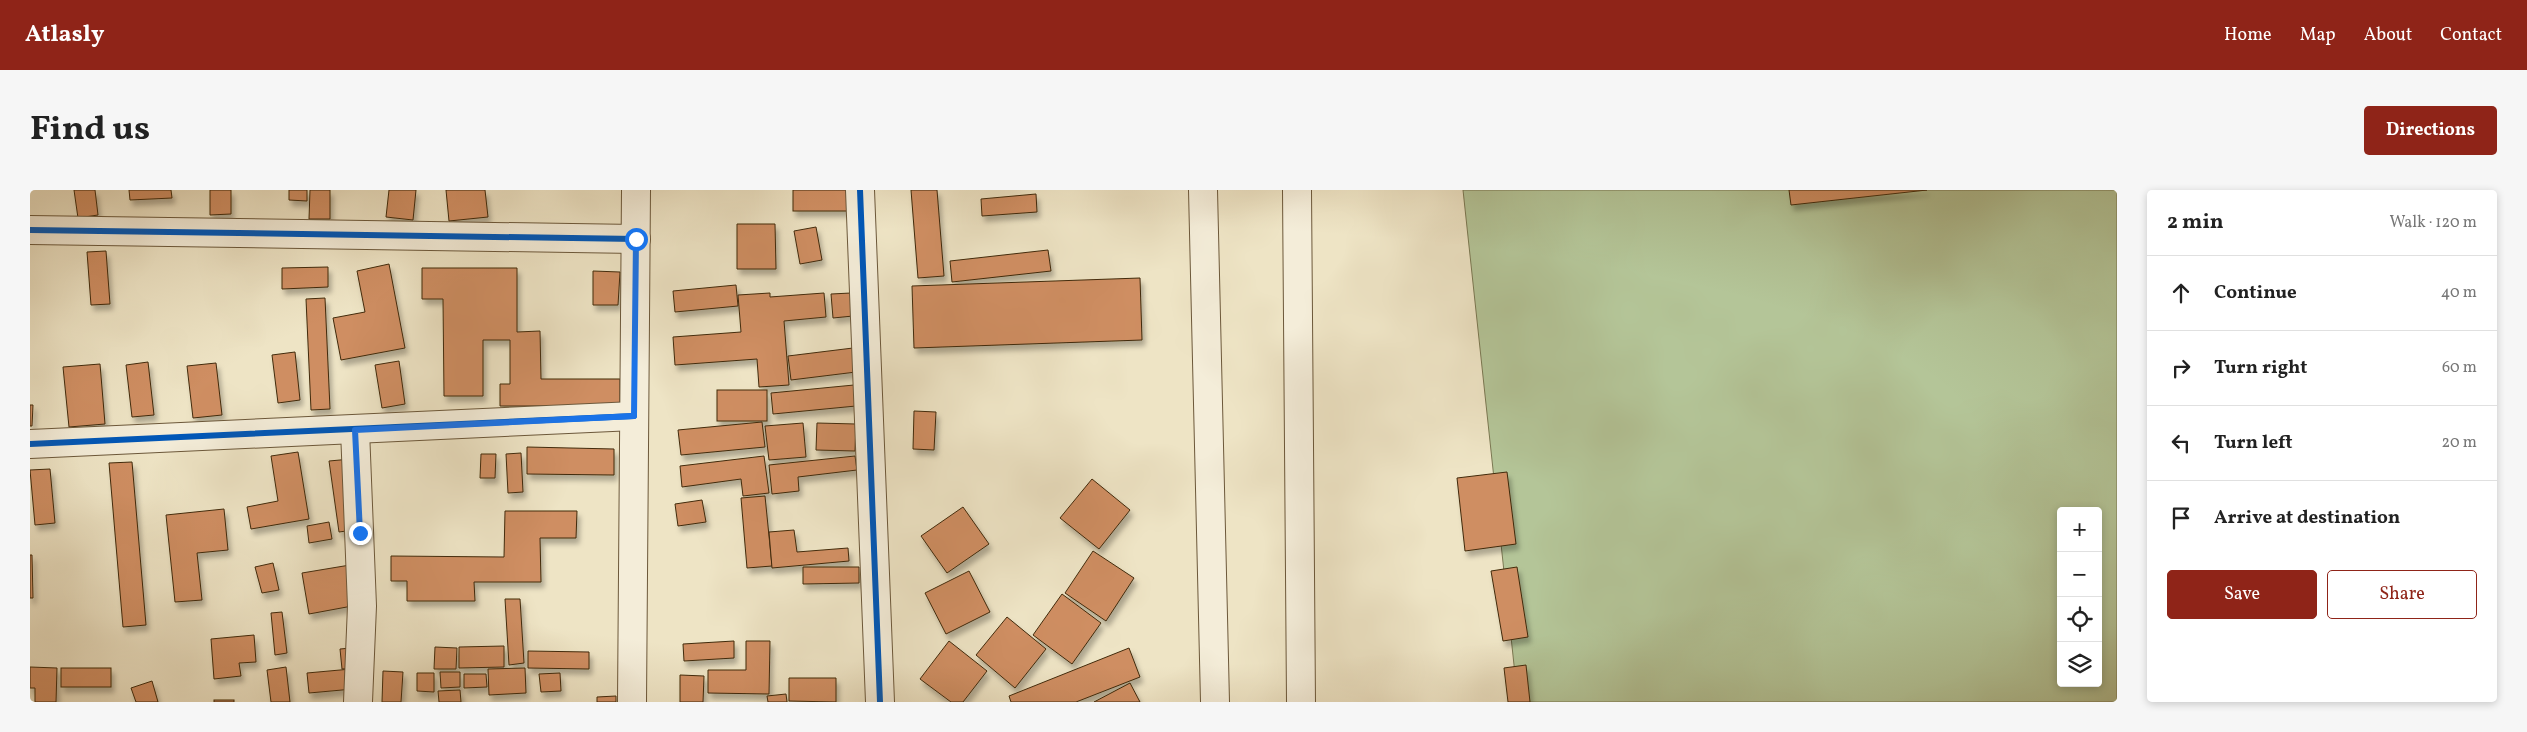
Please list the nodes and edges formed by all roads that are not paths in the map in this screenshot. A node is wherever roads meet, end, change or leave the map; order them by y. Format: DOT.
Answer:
graph roads {
  1 [pos="636,190"];
  2 [pos="860,190"];
  3 [pos="1203,190"];
  4 [pos="1297,190"];
  5 [pos="30,230"];
  6 [pos="636,239"];
  7 [pos="634,416"];
  8 [pos="355,430"];
  9 [pos="30,444"];
  10 [pos="358,702"];
  11 [pos="632,702"];
  12 [pos="880,702"];
  13 [pos="1215,702"];
  14 [pos="1301,702"];
  1 -- 6 [label="street"];
  2 -- 12 [label="street"];
  3 -- 13 [label="street"];
  4 -- 14 [label="street"];
  5 -- 6 [label="street"];
  6 -- 7 [label="street"];
  7 -- 8 [label="street"];
  7 -- 11 [label="street"];
  8 -- 9 [label="street"];
  8 -- 10 [label="street"];
}
